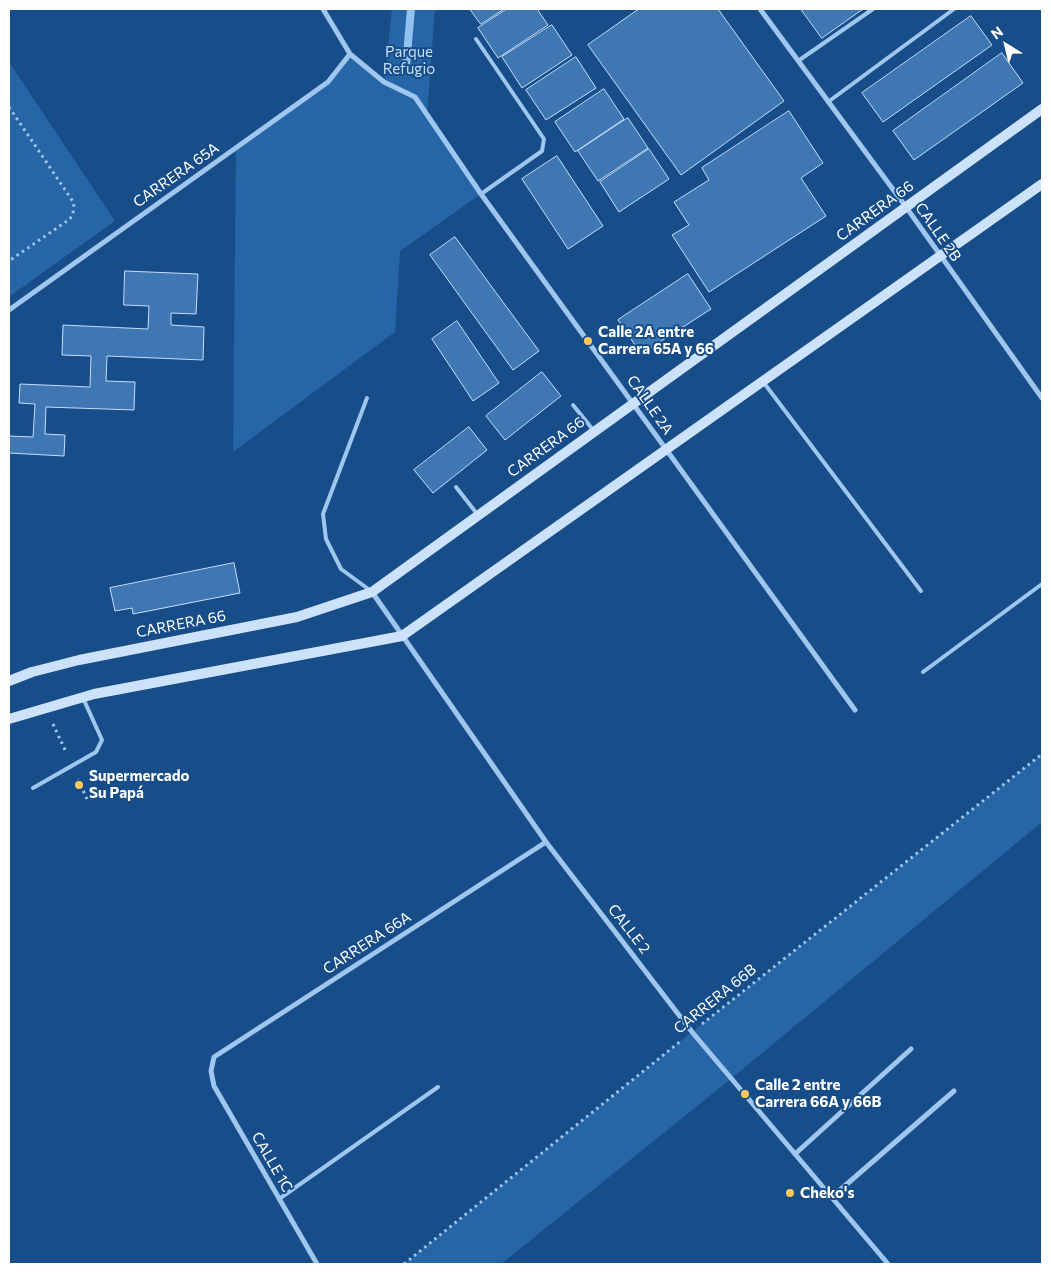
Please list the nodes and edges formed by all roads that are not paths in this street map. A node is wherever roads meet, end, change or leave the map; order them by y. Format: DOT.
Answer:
graph roads {
  1 [pos="323,9"];
  2 [pos="760,9"];
  3 [pos="873,9"];
  4 [pos="954,9"];
  5 [pos="476,39"];
  6 [pos="350,54"];
  7 [pos="798,61"];
  8 [pos="828,102"];
  9 [pos="1042,109"];
  10 [pos="1042,184"];
  11 [pos="481,194"];
  12 [pos="906,207"];
  13 [pos="941,257"];
  14 [pos="9,310"];
  15 [pos="764,382"];
  16 [pos="368,398"];
  17 [pos="1042,398"];
  18 [pos="634,403"];
  19 [pos="573,405"];
  20 [pos="594,431"];
  21 [pos="667,450"];
  22 [pos="456,487"];
  23 [pos="478,515"];
  24 [pos="1042,584"];
  25 [pos="921,591"];
  26 [pos="372,592"];
  27 [pos="402,636"];
  28 [pos="923,672"];
  29 [pos="9,681"];
  30 [pos="83,698"];
  31 [pos="855,710"];
  32 [pos="9,719"];
  33 [pos="33,788"];
  34 [pos="546,842"];
  35 [pos="911,1049"];
  36 [pos="211,1071"];
  37 [pos="438,1087"];
  38 [pos="954,1091"];
  39 [pos="795,1154"];
  40 [pos="832,1197"];
  41 [pos="279,1199"];
  42 [pos="317,1264"];
  43 [pos="888,1264"];
  1 -- 6 [label="street, CALLE 2A"];
  2 -- 7 [label="street, CALLE 2B"];
  3 -- 7 [label="lane"];
  4 -- 8 [label="lane"];
  5 -- 11 [label="lane"];
  6 -- 11 [label="street, CALLE 2A"];
  6 -- 14 [label="street, CARRERA 65A"];
  7 -- 8 [label="street, CALLE 2B"];
  8 -- 12 [label="street, CALLE 2B"];
  9 -- 12 [label="main road, CARRERA 66"];
  10 -- 13 [label="main road"];
  11 -- 18 [label="street, CALLE 2A"];
  12 -- 13 [label="street, CALLE 2B"];
  12 -- 18 [label="main road, CARRERA 66"];
  13 -- 15 [label="main road"];
  13 -- 17 [label="street, CALLE 2B"];
  15 -- 21 [label="main road"];
  15 -- 25 [label="lane"];
  16 -- 26 [label="lane"];
  18 -- 20 [label="main road, CARRERA 66"];
  18 -- 21 [label="street, CALLE 2A"];
  19 -- 20 [label="lane"];
  20 -- 23 [label="main road, CARRERA 66"];
  21 -- 27 [label="main road"];
  21 -- 31 [label="street, CALLE 2A"];
  22 -- 23 [label="lane"];
  23 -- 26 [label="main road, CARRERA 66"];
  24 -- 28 [label="lane"];
  26 -- 27 [label="street, CALLE 2"];
  26 -- 29 [label="main road, CARRERA 66"];
  27 -- 30 [label="main road"];
  27 -- 34 [label="street, CALLE 2"];
  30 -- 32 [label="main road"];
  30 -- 33 [label="lane"];
  34 -- 36 [label="street, CARRERA 66A"];
  34 -- 39 [label="street, CALLE 2"];
  35 -- 39 [label="street"];
  36 -- 41 [label="street, CALLE 1C"];
  37 -- 41 [label="lane"];
  38 -- 40 [label="street"];
  39 -- 40 [label="street, CALLE 2"];
  40 -- 43 [label="street, CALLE 2"];
  41 -- 42 [label="street, CALLE 1C"];
}
